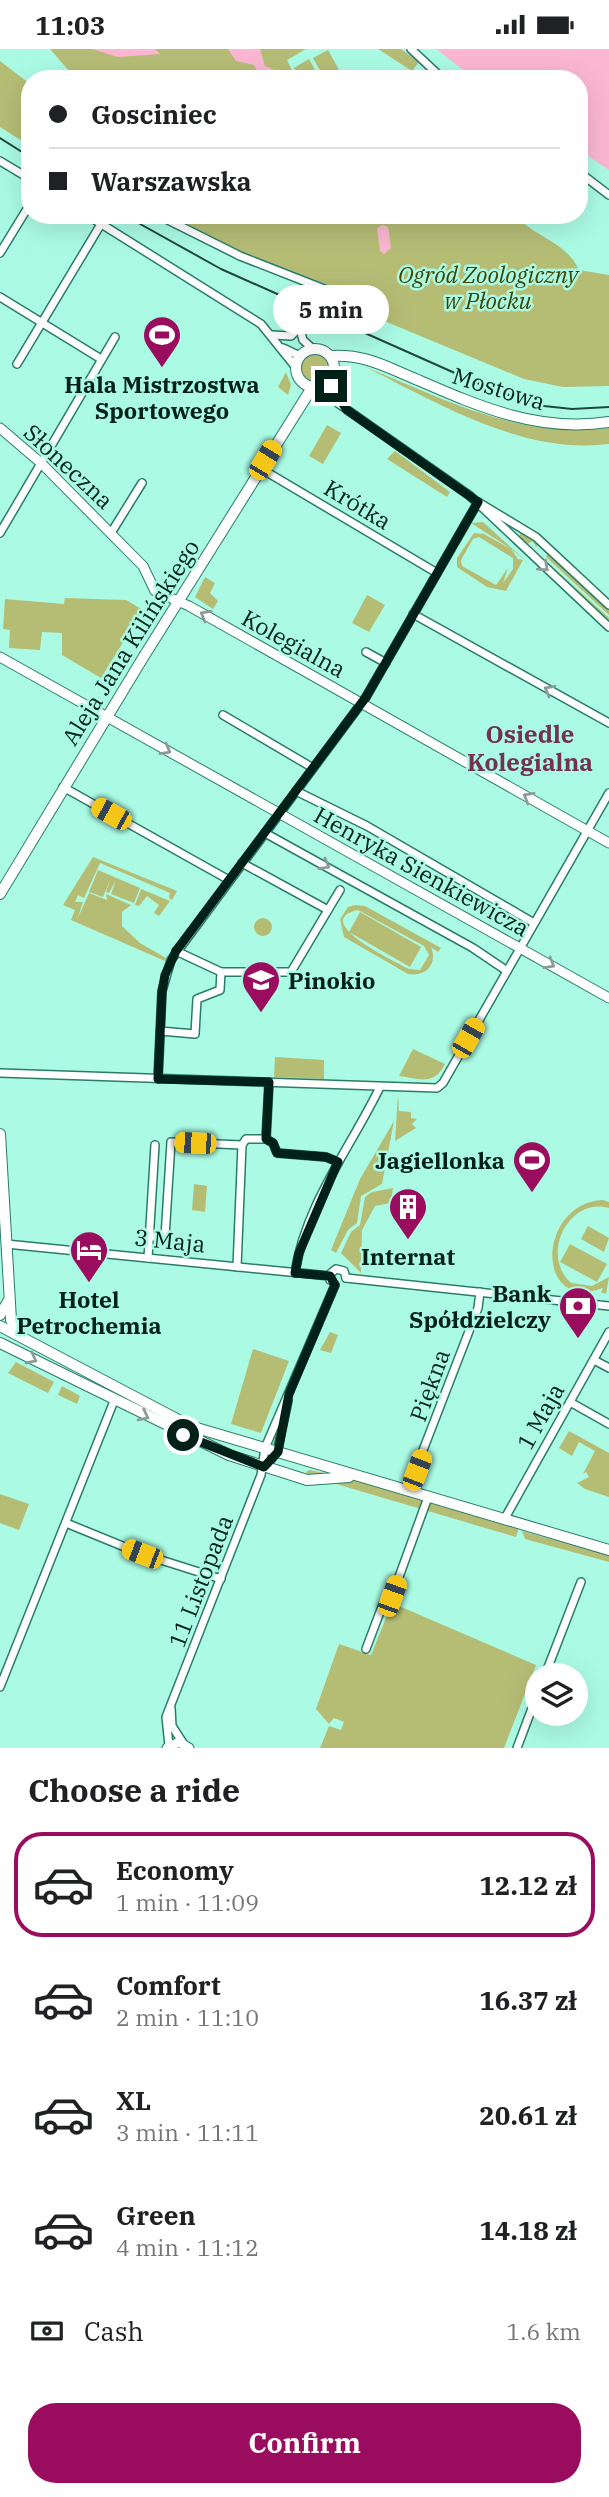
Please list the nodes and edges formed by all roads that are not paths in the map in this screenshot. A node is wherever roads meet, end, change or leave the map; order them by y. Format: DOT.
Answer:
graph roads {
  1 [pos="411,49"];
  2 [pos="433,70"];
  3 [pos="0,161"];
  4 [pos="21,174"];
  5 [pos="588,179"];
  6 [pos="609,195"];
  7 [pos="21,219"];
  8 [pos="101,224"];
  9 [pos="176,224"];
  10 [pos="0,253"];
  11 [pos="318,288"];
  12 [pos="337,294"];
  13 [pos="0,297"];
  14 [pos="42,323"];
  15 [pos="300,329"];
  16 [pos="272,335"];
  17 [pos="114,337"];
  18 [pos="314,350"];
  19 [pos="331,356"];
  20 [pos="298,358"];
  21 [pos="101,359"];
  22 [pos="17,363"];
  23 [pos="382,365"];
  24 [pos="332,375"];
  25 [pos="300,382"];
  26 [pos="316,385"];
  27 [pos="344,407"];
  28 [pos="295,411"];
  29 [pos="609,422"];
  30 [pos="0,428"];
  31 [pos="41,463"];
  32 [pos="260,468"];
  33 [pos="142,483"];
  34 [pos="478,502"];
  35 [pos="526,530"];
  36 [pos="0,533"];
  37 [pos="111,533"];
  38 [pos="514,540"];
  39 [pos="437,573"];
  40 [pos="155,591"];
  41 [pos="179,601"];
  42 [pos="609,605"];
  43 [pos="413,614"];
  44 [pos="609,627"];
  45 [pos="366,652"];
  46 [pos="0,657"];
  47 [pos="386,663"];
  48 [pos="361,703"];
  49 [pos="222,715"];
  50 [pos="107,716"];
  51 [pos="609,723"];
  52 [pos="313,768"];
  53 [pos="63,787"];
  54 [pos="296,791"];
  55 [pos="609,793"];
  56 [pos="280,813"];
  57 [pos="587,831"];
  58 [pos="265,833"];
  59 [pos="609,843"];
  60 [pos="242,863"];
  61 [pos="229,880"];
  62 [pos="340,890"];
  63 [pos="0,894"];
  64 [pos="328,910"];
  65 [pos="534,923"];
  66 [pos="520,947"];
  67 [pos="176,951"];
  68 [pos="507,971"];
  69 [pos="221,972"];
  70 [pos="609,998"];
  71 [pos="160,1031"];
  72 [pos="0,1073"];
  73 [pos="158,1079"];
  74 [pos="269,1082"];
  75 [pos="380,1087"];
  76 [pos="0,1133"];
  77 [pos="266,1139"];
  78 [pos="155,1145"];
  79 [pos="242,1145"];
  80 [pos="338,1162"];
  81 [pos="149,1237"];
  82 [pos="6,1244"];
  83 [pos="0,1254"];
  84 [pos="148,1258"];
  85 [pos="237,1267"];
  86 [pos="295,1273"];
  87 [pos="330,1276"];
  88 [pos="346,1278"];
  89 [pos="335,1285"];
  90 [pos="480,1292"];
  91 [pos="10,1299"];
  92 [pos="609,1306"];
  93 [pos="0,1315"];
  94 [pos="0,1326"];
  95 [pos="609,1332"];
  96 [pos="25,1339"];
  97 [pos="0,1343"];
  98 [pos="594,1360"];
  99 [pos="609,1368"];
  100 [pos="85,1372"];
  101 [pos="77,1383"];
  102 [pos="289,1394"];
  103 [pos="114,1401"];
  104 [pos="570,1402"];
  105 [pos="609,1424"];
  106 [pos="232,1439"];
  107 [pos="260,1447"];
  108 [pos="278,1452"];
  109 [pos="229,1455"];
  110 [pos="264,1467"];
  111 [pos="381,1481"];
  112 [pos="408,1489"];
  113 [pos="427,1497"];
  114 [pos="505,1518"];
  115 [pos="66,1523"];
  116 [pos="609,1550"];
  117 [pos="221,1579"];
  118 [pos="581,1582"];
  119 [pos="366,1649"];
  120 [pos="550,1663"];
  121 [pos="0,1687"];
  122 [pos="172,1708"];
  123 [pos="525,1726"];
  124 [pos="186,1746"];
  125 [pos="168,1747"];
  126 [pos="517,1748"];
  1 -- 2 [label="street"];
  3 -- 4 [label="street"];
  5 -- 6 [label="street"];
  7 -- 10 [label="street"];
  8 -- 14 [label="street"];
  8 -- 16 [label="street"];
  9 -- 11 [label="street"];
  11 -- 12 [label="street"];
  11 -- 15 [label="street, bridge"];
  13 -- 14 [label="street"];
  14 -- 21 [label="street"];
  14 -- 22 [label="street"];
  15 -- 16 [label="street"];
  15 -- 18 [label="street"];
  15 -- 20 [label="street"];
  16 -- 20 [label="street"];
  17 -- 21 [label="street"];
  18 -- 19 [label="main road"];
  18 -- 20 [label="main road"];
  19 -- 23 [label="main road, Mostowa"];
  19 -- 24 [label="main road"];
  20 -- 25 [label="main road"];
  21 -- 31 [label="street"];
  23 -- 24 [label="main road, Mostowa"];
  23 -- 29 [label="main road, Mostowa"];
  24 -- 26 [label="main road"];
  24 -- 27 [label="street"];
  25 -- 26 [label="main road"];
  25 -- 28 [label="main road, Aleja Jana Kilińskiego"];
  26 -- 27 [label="street"];
  26 -- 28 [label="main road, Aleja Jana Kilińskiego"];
  27 -- 34 [label="street"];
  28 -- 32 [label="main road, Aleja Jana Kilińskiego"];
  30 -- 31 [label="street, Słoneczna"];
  31 -- 36 [label="street"];
  31 -- 37 [label="street, Słoneczna"];
  32 -- 39 [label="street, Krótka"];
  32 -- 41 [label="main road, Aleja Jana Kilińskiego"];
  33 -- 37 [label="street, Słoneczna"];
  34 -- 35 [label="street"];
  34 -- 38 [label="street"];
  34 -- 39 [label="street"];
  35 -- 38 [label="street"];
  35 -- 42 [label="street"];
  37 -- 40 [label="street, Słoneczna"];
  38 -- 44 [label="street, one-way"];
  39 -- 43 [label="street"];
  40 -- 41 [label="street, Kolegialna"];
  48 -- 41 [label="street, Kolegialna, one-way"];
  41 -- 50 [label="main road, Aleja Jana Kilińskiego"];
  43 -- 47 [label="street"];
  51 -- 43 [label="street, one-way"];
  45 -- 47 [label="street"];
  46 -- 50 [label="street, Henryka Sienkiewicza"];
  47 -- 48 [label="street"];
  48 -- 52 [label="street"];
  57 -- 48 [label="street, Kolegialna, one-way"];
  49 -- 52 [label="street"];
  50 -- 53 [label="main road, Aleja Jana Kilińskiego"];
  50 -- 56 [label="street, Henryka Sienkiewicza, one-way"];
  52 -- 54 [label="street"];
  53 -- 61 [label="street"];
  53 -- 63 [label="main road, Aleja Jana Kilińskiego"];
  54 -- 56 [label="street"];
  54 -- 65 [label="street"];
  55 -- 57 [label="street"];
  56 -- 58 [label="street"];
  56 -- 66 [label="street, Henryka Sienkiewicza"];
  57 -- 59 [label="street, Kolegialna"];
  57 -- 65 [label="street"];
  58 -- 60 [label="street"];
  58 -- 68 [label="street, one-way"];
  60 -- 61 [label="street"];
  60 -- 64 [label="street"];
  61 -- 67 [label="street"];
  62 -- 64 [label="street"];
  64 -- 69 [label="street"];
  65 -- 66 [label="street"];
  66 -- 68 [label="street"];
  66 -- 70 [label="street, Henryka Sienkiewicza, one-way"];
  67 -- 69 [label="street"];
  67 -- 71 [label="street"];
  68 -- 75 [label="street"];
  69 -- 71 [label="street"];
  71 -- 73 [label="street"];
  72 -- 73 [label="street"];
  73 -- 74 [label="street"];
  74 -- 75 [label="street"];
  74 -- 77 [label="street"];
  75 -- 80 [label="street"];
  76 -- 82 [label="main road"];
  77 -- 79 [label="street"];
  77 -- 80 [label="street"];
  78 -- 81 [label="street"];
  79 -- 81 [label="street"];
  79 -- 85 [label="street"];
  80 -- 86 [label="street"];
  81 -- 84 [label="street"];
  82 -- 83 [label="main road"];
  82 -- 84 [label="street, 3 Maja"];
  82 -- 91 [label="main road"];
  84 -- 85 [label="street, 3 Maja"];
  85 -- 86 [label="street, 3 Maja"];
  86 -- 87 [label="street, 3 Maja"];
  87 -- 88 [label="street, 3 Maja"];
  87 -- 89 [label="street"];
  88 -- 89 [label="street"];
  88 -- 90 [label="street"];
  89 -- 102 [label="street, 11 Listopada"];
  90 -- 92 [label="street"];
  90 -- 112 [label="street, Piękna"];
  91 -- 93 [label="main road"];
  91 -- 96 [label="main road"];
  94 -- 96 [label="main road"];
  95 -- 98 [label="street, 1 Maja"];
  96 -- 100 [label="main road"];
  97 -- 101 [label="main road, one-way"];
  98 -- 99 [label="street"];
  98 -- 104 [label="street, 1 Maja"];
  100 -- 101 [label="main road"];
  100 -- 106 [label="main road"];
  101 -- 103 [label="main road"];
  102 -- 107 [label="street, 11 Listopada"];
  102 -- 108 [label="street, 11 Listopada"];
  103 -- 109 [label="main road, one-way"];
  103 -- 115 [label="street"];
  104 -- 105 [label="street"];
  104 -- 114 [label="street, 1 Maja"];
  106 -- 107 [label="main road"];
  106 -- 109 [label="main road"];
  107 -- 108 [label="main road"];
  107 -- 110 [label="street, 11 Listopada"];
  108 -- 110 [label="street, 11 Listopada"];
  108 -- 111 [label="main road"];
  109 -- 110 [label="main road"];
  110 -- 111 [label="main road"];
  110 -- 117 [label="street, 11 Listopada"];
  111 -- 112 [label="main road"];
  112 -- 113 [label="main road"];
  113 -- 114 [label="main road"];
  113 -- 119 [label="street"];
  114 -- 116 [label="main road"];
  115 -- 117 [label="street"];
  115 -- 121 [label="street"];
  117 -- 122 [label="street, 11 Listopada"];
  118 -- 120 [label="street"];
  122 -- 124 [label="street"];
  122 -- 125 [label="street, 11 Listopada"];
  123 -- 126 [label="street"];
  124 -- 125 [label="street"];
}
